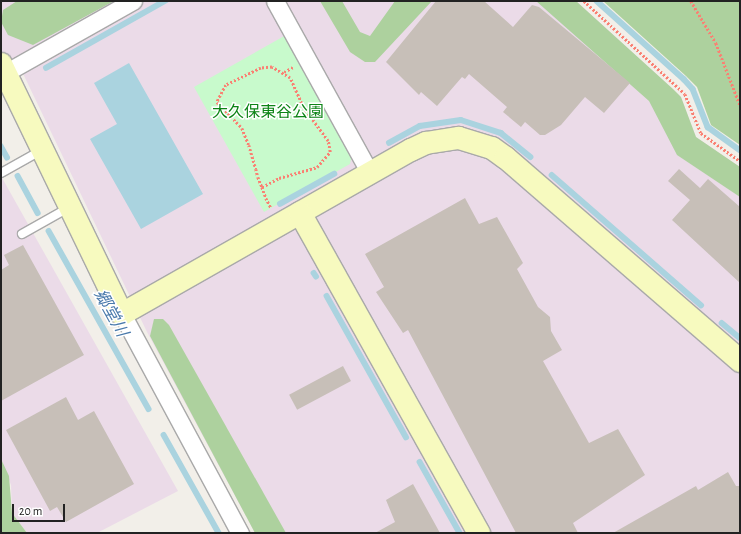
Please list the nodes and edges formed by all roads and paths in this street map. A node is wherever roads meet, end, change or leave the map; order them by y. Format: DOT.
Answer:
graph roads {
  1 [pos="133,1"];
  2 [pos="275,1"];
  3 [pos="584,1"];
  4 [pos="691,1"];
  5 [pos="3,68"];
  6 [pos="740,106"];
  7 [pos="43,150"];
  8 [pos="740,161"];
  9 [pos="1,173"];
  10 [pos="370,174"];
  11 [pos="262,187"];
  12 [pos="71,207"];
  13 [pos="300,213"];
  14 [pos="275,214"];
  15 [pos="22,234"];
  16 [pos="122,314"];
  17 [pos="740,361"];
  18 [pos="240,533"];
  19 [pos="479,533"];
  1 -- 5 [label="street"];
  2 -- 10 [label="street"];
  3 -- 8 [label="path"];
  4 -- 6 [label="path"];
  5 -- 7 [label="street"];
  7 -- 9 [label="lane"];
  7 -- 12 [label="street"];
  10 -- 13 [label="street"];
  10 -- 17 [label="street"];
  11 -- 11 [label="path"];
  11 -- 14 [label="path"];
  12 -- 15 [label="lane"];
  12 -- 16 [label="street"];
  13 -- 16 [label="street"];
  13 -- 19 [label="street"];
  16 -- 18 [label="street"];
}
